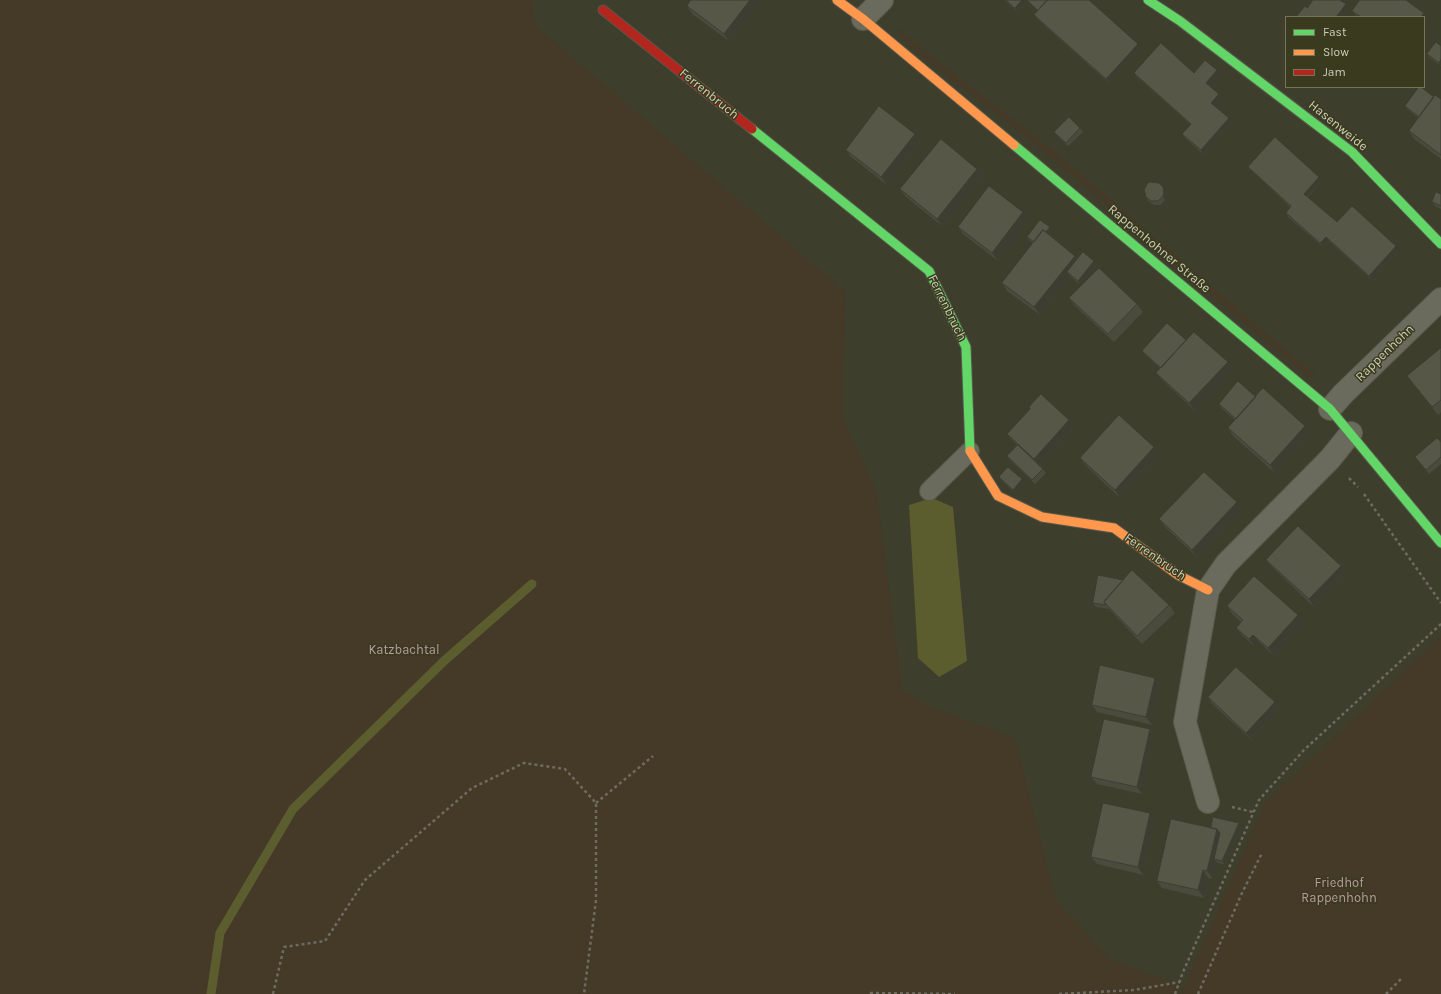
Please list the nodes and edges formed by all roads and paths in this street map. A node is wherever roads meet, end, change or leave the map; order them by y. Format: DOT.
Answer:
graph roads {
  1 [pos="837,0"];
  2 [pos="882,0"];
  3 [pos="1148,0"];
  4 [pos="603,10"];
  5 [pos="863,19"];
  6 [pos="1441,244"];
  7 [pos="1441,299"];
  8 [pos="1330,409"];
  9 [pos="1351,433"];
  10 [pos="970,451"];
  11 [pos="1330,459"];
  12 [pos="929,491"];
  13 [pos="1441,543"];
  14 [pos="1208,590"];
  15 [pos="1441,603"];
  16 [pos="1441,624"];
  17 [pos="653,756"];
  18 [pos="1208,802"];
  19 [pos="596,803"];
  20 [pos="1262,853"];
  21 [pos="1401,979"];
  22 [pos="1180,982"];
  23 [pos="273,994"];
  24 [pos="584,994"];
  25 [pos="870,994"];
  26 [pos="954,994"];
  27 [pos="1059,994"];
  28 [pos="1175,994"];
  29 [pos="1198,994"];
  30 [pos="1386,994"];
  1 -- 5 [label="street, Rappenhohner Straße"];
  2 -- 5 [label="street"];
  3 -- 6 [label="street, Hasenweide"];
  4 -- 10 [label="street, Ferrenbruch"];
  5 -- 8 [label="street, Rappenhohner Straße"];
  7 -- 8 [label="street, Rappenhohn"];
  8 -- 9 [label="street, Rappenhohner Straße"];
  9 -- 11 [label="street"];
  9 -- 13 [label="street, Rappenhohner Straße"];
  10 -- 12 [label="lane"];
  10 -- 14 [label="street, Ferrenbruch"];
  11 -- 14 [label="street"];
  11 -- 15 [label="path"];
  14 -- 18 [label="street"];
  16 -- 22 [label="path"];
  17 -- 19 [label="path"];
  19 -- 23 [label="path"];
  19 -- 24 [label="path"];
  20 -- 29 [label="path"];
  21 -- 30 [label="path"];
  22 -- 27 [label="path"];
  22 -- 28 [label="path"];
  25 -- 26 [label="path"];
}
